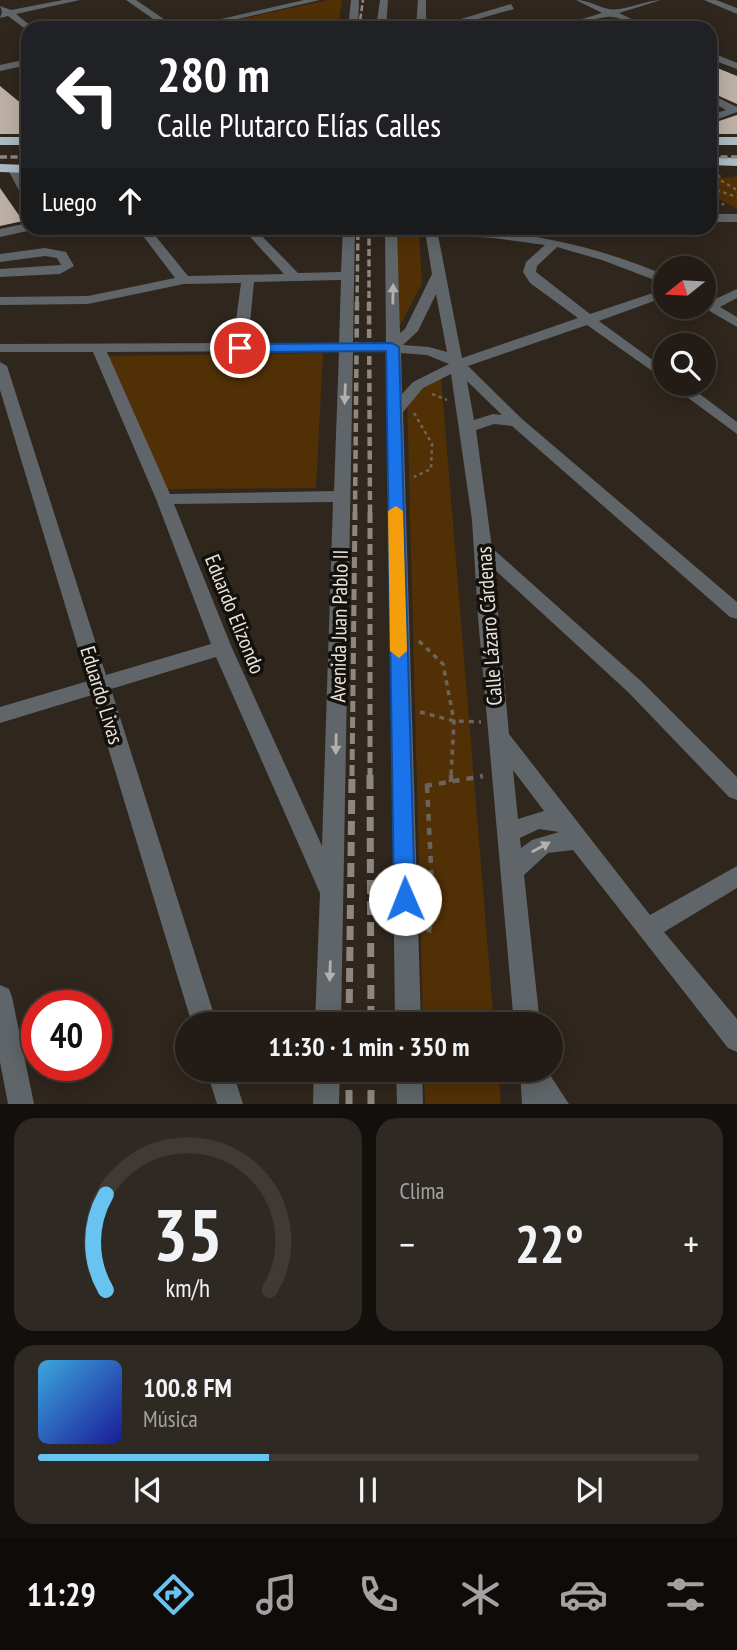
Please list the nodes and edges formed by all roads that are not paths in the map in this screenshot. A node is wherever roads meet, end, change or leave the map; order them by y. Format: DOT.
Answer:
graph roads {
  1 [pos="76,0"];
  2 [pos="130,0"];
  3 [pos="316,0"];
  4 [pos="355,0"];
  5 [pos="384,0"];
  6 [pos="422,0"];
  7 [pos="580,0"];
  8 [pos="657,0"];
  9 [pos="708,0"];
  10 [pos="291,2"];
  11 [pos="0,6"];
  12 [pos="511,7"];
  13 [pos="737,11"];
  14 [pos="610,13"];
  15 [pos="4,14"];
  16 [pos="162,21"];
  17 [pos="215,21"];
  18 [pos="354,21"];
  19 [pos="382,21"];
  20 [pos="421,21"];
  21 [pos="461,21"];
  22 [pos="582,21"];
  23 [pos="629,21"];
  24 [pos="21,24"];
  25 [pos="717,58"];
  26 [pos="21,63"];
  27 [pos="737,66"];
  28 [pos="0,68"];
  29 [pos="717,101"];
  30 [pos="717,116"];
  31 [pos="0,141"];
  32 [pos="21,141"];
  33 [pos="717,141"];
  34 [pos="737,141"];
  35 [pos="737,149"];
  36 [pos="0,150"];
  37 [pos="21,150"];
  38 [pos="717,160"];
  39 [pos="737,162"];
  40 [pos="717,163"];
  41 [pos="717,164"];
  42 [pos="4,166"];
  43 [pos="737,167"];
  44 [pos="21,187"];
  45 [pos="717,218"];
  46 [pos="737,218"];
  47 [pos="21,228"];
  48 [pos="0,233"];
  49 [pos="149,235"];
  50 [pos="255,235"];
  51 [pos="349,235"];
  52 [pos="391,235"];
  53 [pos="428,235"];
  54 [pos="533,235"];
  55 [pos="555,242"];
  56 [pos="0,258"];
  57 [pos="0,273"];
  58 [pos="439,274"];
  59 [pos="653,275"];
  60 [pos="347,276"];
  61 [pos="294,277"];
  62 [pos="248,278"];
  63 [pos="184,280"];
  64 [pos="737,293"];
  65 [pos="653,297"];
  66 [pos="0,301"];
  67 [pos="716,301"];
  68 [pos="716,310"];
  69 [pos="589,320"];
  70 [pos="737,323"];
  71 [pos="346,346"];
  72 [pos="392,347"];
  73 [pos="0,348"];
  74 [pos="240,348"];
  75 [pos="99,349"];
  76 [pos="457,365"];
  77 [pos="0,366"];
  78 [pos="653,367"];
  79 [pos="693,396"];
  80 [pos="394,416"];
  81 [pos="466,419"];
  82 [pos="517,422"];
  83 [pos="737,429"];
  84 [pos="342,496"];
  85 [pos="164,499"];
  86 [pos="484,550"];
  87 [pos="526,586"];
  88 [pos="486,587"];
  89 [pos="737,612"];
  90 [pos="222,648"];
  91 [pos="99,686"];
  92 [pos="0,715"];
  93 [pos="498,729"];
  94 [pos="737,790"];
  95 [pos="572,831"];
  96 [pos="509,833"];
  97 [pos="511,874"];
  98 [pos="737,876"];
  99 [pos="332,895"];
  100 [pos="647,929"];
  101 [pos="0,997"];
  102 [pos="201,1012"];
  103 [pos="328,1012"];
  104 [pos="408,1012"];
  105 [pos="526,1012"];
  106 [pos="737,1039"];
  107 [pos="4,1044"];
  108 [pos="223,1082"];
  109 [pos="327,1082"];
  110 [pos="409,1082"];
  111 [pos="532,1082"];
  112 [pos="539,1082"];
  113 [pos="20,1104"];
  114 [pos="230,1104"];
  115 [pos="326,1104"];
  116 [pos="410,1104"];
  117 [pos="535,1104"];
  118 [pos="556,1104"];
  1 -- 15 [label="street"];
  2 -- 16 [label="street"];
  3 -- 10 [label="street"];
  4 -- 18 [label="street"];
  5 -- 19 [label="street"];
  6 -- 20 [label="street"];
  7 -- 14 [label="street"];
  8 -- 14 [label="street"];
  9 -- 13 [label="street"];
  10 -- 17 [label="street"];
  11 -- 15 [label="street"];
  12 -- 21 [label="street"];
  14 -- 22 [label="street"];
  14 -- 23 [label="street"];
  15 -- 24 [label="street"];
  25 -- 27 [label="street"];
  26 -- 28 [label="street"];
  29 -- 30 [label="street"];
  31 -- 32 [label="highway"];
  33 -- 34 [label="highway"];
  35 -- 38 [label="highway"];
  36 -- 37 [label="highway"];
  39 -- 40 [label="highway"];
  41 -- 43 [label="highway"];
  42 -- 44 [label="street"];
  45 -- 46 [label="street"];
  47 -- 48 [label="street"];
  49 -- 63 [label="street"];
  50 -- 61 [label="street"];
  51 -- 60 [label="street, Avenida Juan Pablo II"];
  72 -- 52 [label="street, one-way"];
  53 -- 58 [label="street, Calle Lázaro Cárdenas"];
  54 -- 55 [label="street"];
  55 -- 59 [label="street"];
  55 -- 69 [label="street"];
  56 -- 57 [label="street"];
  58 -- 72 [label="street"];
  58 -- 76 [label="street, Calle Lázaro Cárdenas"];
  60 -- 61 [label="street"];
  60 -- 71 [label="street, Avenida Juan Pablo II"];
  61 -- 62 [label="street"];
  62 -- 63 [label="street"];
  62 -- 74 [label="street"];
  63 -- 66 [label="street"];
  64 -- 67 [label="street"];
  65 -- 69 [label="street"];
  68 -- 70 [label="street"];
  69 -- 76 [label="street"];
  69 -- 78 [label="street"];
  71 -- 72 [label="street"];
  71 -- 74 [label="street"];
  71 -- 84 [label="street, Avenida Juan Pablo II, one-way"];
  72 -- 76 [label="street"];
  72 -- 80 [label="street"];
  73 -- 75 [label="street"];
  74 -- 75 [label="street"];
  75 -- 85 [label="street, Eduardo Elizondo"];
  76 -- 80 [label="street"];
  76 -- 81 [label="street, Calle Lázaro Cárdenas"];
  76 -- 82 [label="street"];
  77 -- 91 [label="street, Eduardo Livas"];
  79 -- 83 [label="street"];
  80 -- 104 [label="street"];
  81 -- 82 [label="street"];
  81 -- 86 [label="street, Calle Lázaro Cárdenas"];
  82 -- 89 [label="street"];
  84 -- 85 [label="street"];
  84 -- 99 [label="street, Avenida Juan Pablo II, one-way"];
  85 -- 90 [label="street, Eduardo Elizondo"];
  86 -- 87 [label="street"];
  86 -- 88 [label="street, Calle Lázaro Cárdenas"];
  87 -- 88 [label="street"];
  87 -- 94 [label="street"];
  88 -- 93 [label="street, Calle Lázaro Cárdenas"];
  90 -- 91 [label="street"];
  90 -- 99 [label="street, Eduardo Elizondo"];
  91 -- 92 [label="street"];
  91 -- 102 [label="street, Eduardo Livas"];
  93 -- 95 [label="street"];
  93 -- 96 [label="street, Calle Lázaro Cárdenas"];
  95 -- 96 [label="street"];
  97 -- 95 [label="street, one-way"];
  95 -- 100 [label="street"];
  96 -- 97 [label="street, Calle Lázaro Cárdenas"];
  97 -- 105 [label="street, Calle Lázaro Cárdenas"];
  98 -- 100 [label="street"];
  99 -- 103 [label="street, Avenida Juan Pablo II, one-way"];
  100 -- 106 [label="street"];
  101 -- 107 [label="street"];
  107 -- 113 [label="street"];
  108 -- 114 [label="street"];
  109 -- 115 [label="street"];
  110 -- 116 [label="street"];
  111 -- 117 [label="street"];
  112 -- 118 [label="street"];
}
